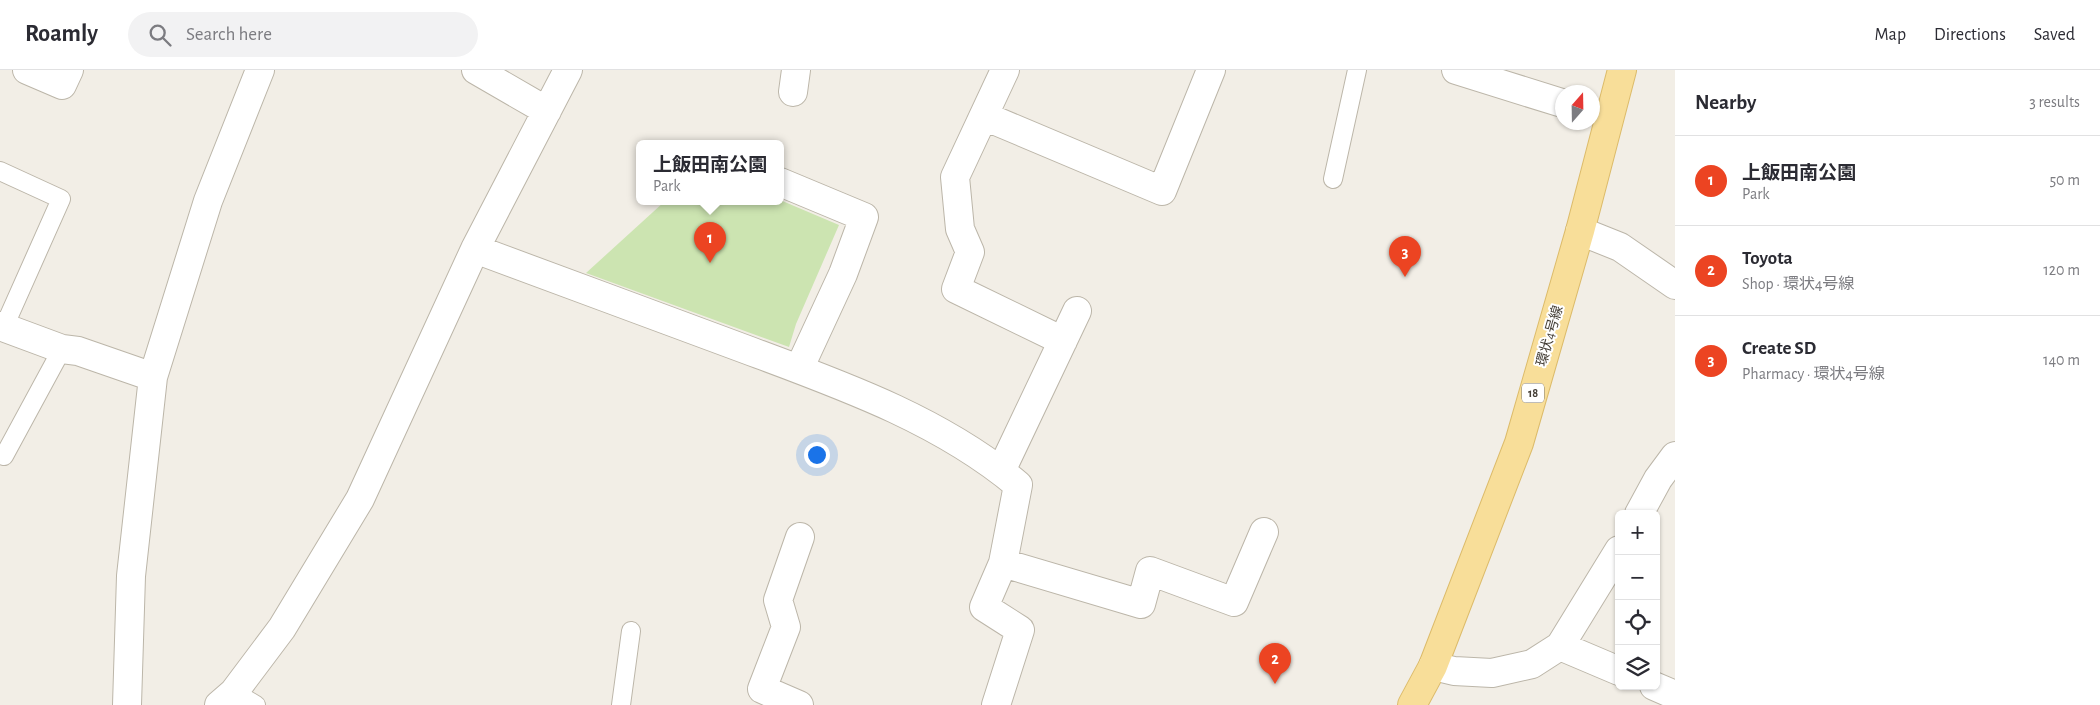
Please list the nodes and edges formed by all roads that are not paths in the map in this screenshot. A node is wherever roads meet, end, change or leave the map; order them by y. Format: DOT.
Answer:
graph roads {
  1 [pos="27,70"];
  2 [pos="69,70"];
  3 [pos="260,70"];
  4 [pos="476,70"];
  5 [pos="568,70"];
  6 [pos="1005,70"];
  7 [pos="1211,70"];
  8 [pos="1357,70"];
  9 [pos="1456,70"];
  10 [pos="1622,70"];
  11 [pos="1555,101"];
  12 [pos="547,111"];
  13 [pos="1601,114"];
  14 [pos="984,116"];
  15 [pos="0,171"];
  16 [pos="1333,179"];
  17 [pos="784,184"];
  18 [pos="1580,231"];
  19 [pos="475,249"];
  20 [pos="1675,285"];
  21 [pos="1077,311"];
  22 [pos="2,327"];
  23 [pos="1063,341"];
  24 [pos="62,349"];
  25 [pos="799,369"];
  26 [pos="153,377"];
  27 [pos="0,455"];
  28 [pos="1675,456"];
  29 [pos="1001,471"];
  30 [pos="1640,510"];
  31 [pos="1264,532"];
  32 [pos="800,538"];
  33 [pos="1616,555"];
  34 [pos="1003,564"];
  35 [pos="631,631"];
  36 [pos="1560,646"];
  37 [pos="1433,666"];
  38 [pos="1615,669"];
  39 [pos="1660,689"];
  40 [pos="1675,695"];
  41 [pos="237,701"];
  42 [pos="127,705"];
  43 [pos="621,705"];
  44 [pos="799,705"];
  45 [pos="996,705"];
  46 [pos="1412,705"];
  1 -- 2 [label="street"];
  3 -- 26 [label="street"];
  4 -- 12 [label="street"];
  5 -- 12 [label="street"];
  6 -- 14 [label="street"];
  7 -- 14 [label="street"];
  8 -- 16 [label="lane"];
  9 -- 11 [label="street"];
  10 -- 13 [label="main road, 環状4号線 / 18"];
  12 -- 19 [label="street"];
  13 -- 18 [label="main road, 環状4号線 / 18"];
  14 -- 23 [label="street"];
  15 -- 22 [label="lane"];
  17 -- 25 [label="street"];
  18 -- 20 [label="street"];
  18 -- 37 [label="main road, 環状4号線 / 18"];
  19 -- 25 [label="street"];
  19 -- 41 [label="street"];
  21 -- 23 [label="street"];
  22 -- 24 [label="street"];
  23 -- 29 [label="street"];
  24 -- 26 [label="street"];
  24 -- 27 [label="lane"];
  25 -- 29 [label="street"];
  26 -- 42 [label="street"];
  28 -- 30 [label="street"];
  29 -- 34 [label="street"];
  31 -- 34 [label="street"];
  32 -- 44 [label="street"];
  33 -- 36 [label="street"];
  34 -- 45 [label="street"];
  35 -- 43 [label="lane"];
  36 -- 37 [label="street"];
  36 -- 38 [label="street"];
  37 -- 46 [label="main road, 環状4号線 / 18"];
  39 -- 40 [label="street"];
}
